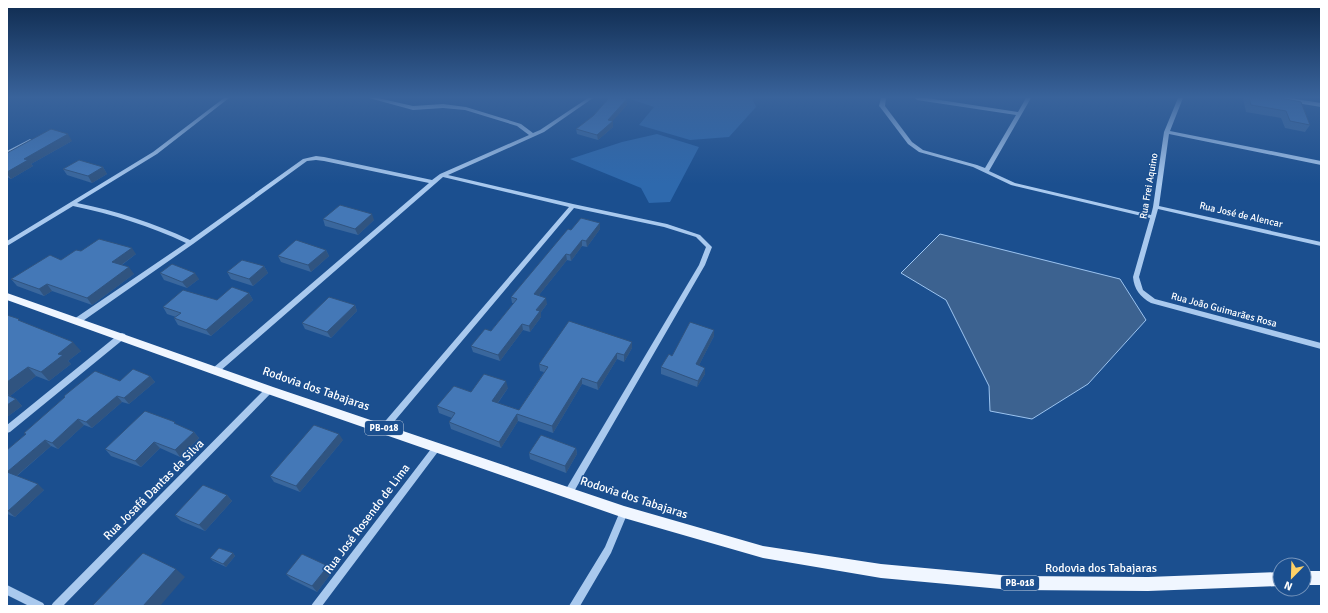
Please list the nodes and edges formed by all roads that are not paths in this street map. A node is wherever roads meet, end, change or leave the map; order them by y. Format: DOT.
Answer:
graph roads {
  1 [pos="190,127"];
  2 [pos="521,127"];
  3 [pos="546,127"];
  4 [pos="899,127"];
  5 [pos="1012,127"];
  6 [pos="1169,127"];
  7 [pos="1167,132"];
  8 [pos="533,135"];
  9 [pos="30,141"];
  10 [pos="7,153"];
  11 [pos="1321,163"];
  12 [pos="986,171"];
  13 [pos="442,174"];
  14 [pos="432,182"];
  15 [pos="71,204"];
  16 [pos="573,206"];
  17 [pos="1156,206"];
  18 [pos="1153,217"];
  19 [pos="191,243"];
  20 [pos="7,244"];
  21 [pos="1321,244"];
  22 [pos="1136,277"];
  23 [pos="7,296"];
  24 [pos="77,321"];
  25 [pos="122,336"];
  26 [pos="1321,346"];
  27 [pos="216,370"];
  28 [pos="269,390"];
  29 [pos="384,428"];
  30 [pos="7,430"];
  31 [pos="437,447"];
  32 [pos="569,492"];
  33 [pos="624,512"];
  34 [pos="1272,579"];
  35 [pos="7,590"];
  36 [pos="40,606"];
  37 [pos="56,606"];
  38 [pos="316,606"];
  39 [pos="574,606"];
  1 -- 15 [label="street"];
  2 -- 8 [label="street"];
  3 -- 8 [label="street"];
  4 -- 12 [label="street"];
  5 -- 12 [label="street"];
  6 -- 7 [label="street, Rua Frei Aquino"];
  7 -- 11 [label="street"];
  7 -- 17 [label="street, Rua Frei Aquino"];
  8 -- 13 [label="street"];
  9 -- 10 [label="street"];
  12 -- 18 [label="street"];
  13 -- 14 [label="street"];
  13 -- 16 [label="street"];
  14 -- 19 [label="street"];
  14 -- 27 [label="street"];
  15 -- 19 [label="street"];
  15 -- 20 [label="street"];
  16 -- 29 [label="street"];
  16 -- 32 [label="street"];
  17 -- 18 [label="street, Rua Frei Aquino"];
  17 -- 21 [label="street, Rua José de Alencar"];
  18 -- 22 [label="street, Rua Frei Aquino"];
  19 -- 24 [label="street"];
  22 -- 26 [label="street, Rua João Guimarães Rosa"];
  23 -- 24 [label="main road, Rodovia dos Tabajaras / PB-018"];
  24 -- 25 [label="main road, Rodovia dos Tabajaras / PB-018"];
  25 -- 27 [label="main road, Rodovia dos Tabajaras / PB-018"];
  25 -- 30 [label="street"];
  27 -- 28 [label="main road, Rodovia dos Tabajaras / PB-018"];
  28 -- 29 [label="main road, Rodovia dos Tabajaras / PB-018"];
  28 -- 37 [label="street, Rua Josafá Dantas da Silva"];
  29 -- 31 [label="main road, Rodovia dos Tabajaras / PB-018"];
  31 -- 32 [label="main road, Rodovia dos Tabajaras / PB-018"];
  31 -- 38 [label="street, Rua José Rosendo de Lima"];
  32 -- 33 [label="main road, Rodovia dos Tabajaras / PB-018"];
  33 -- 34 [label="main road, Rodovia dos Tabajaras / PB-018"];
  33 -- 39 [label="street"];
  35 -- 36 [label="street"];
}
